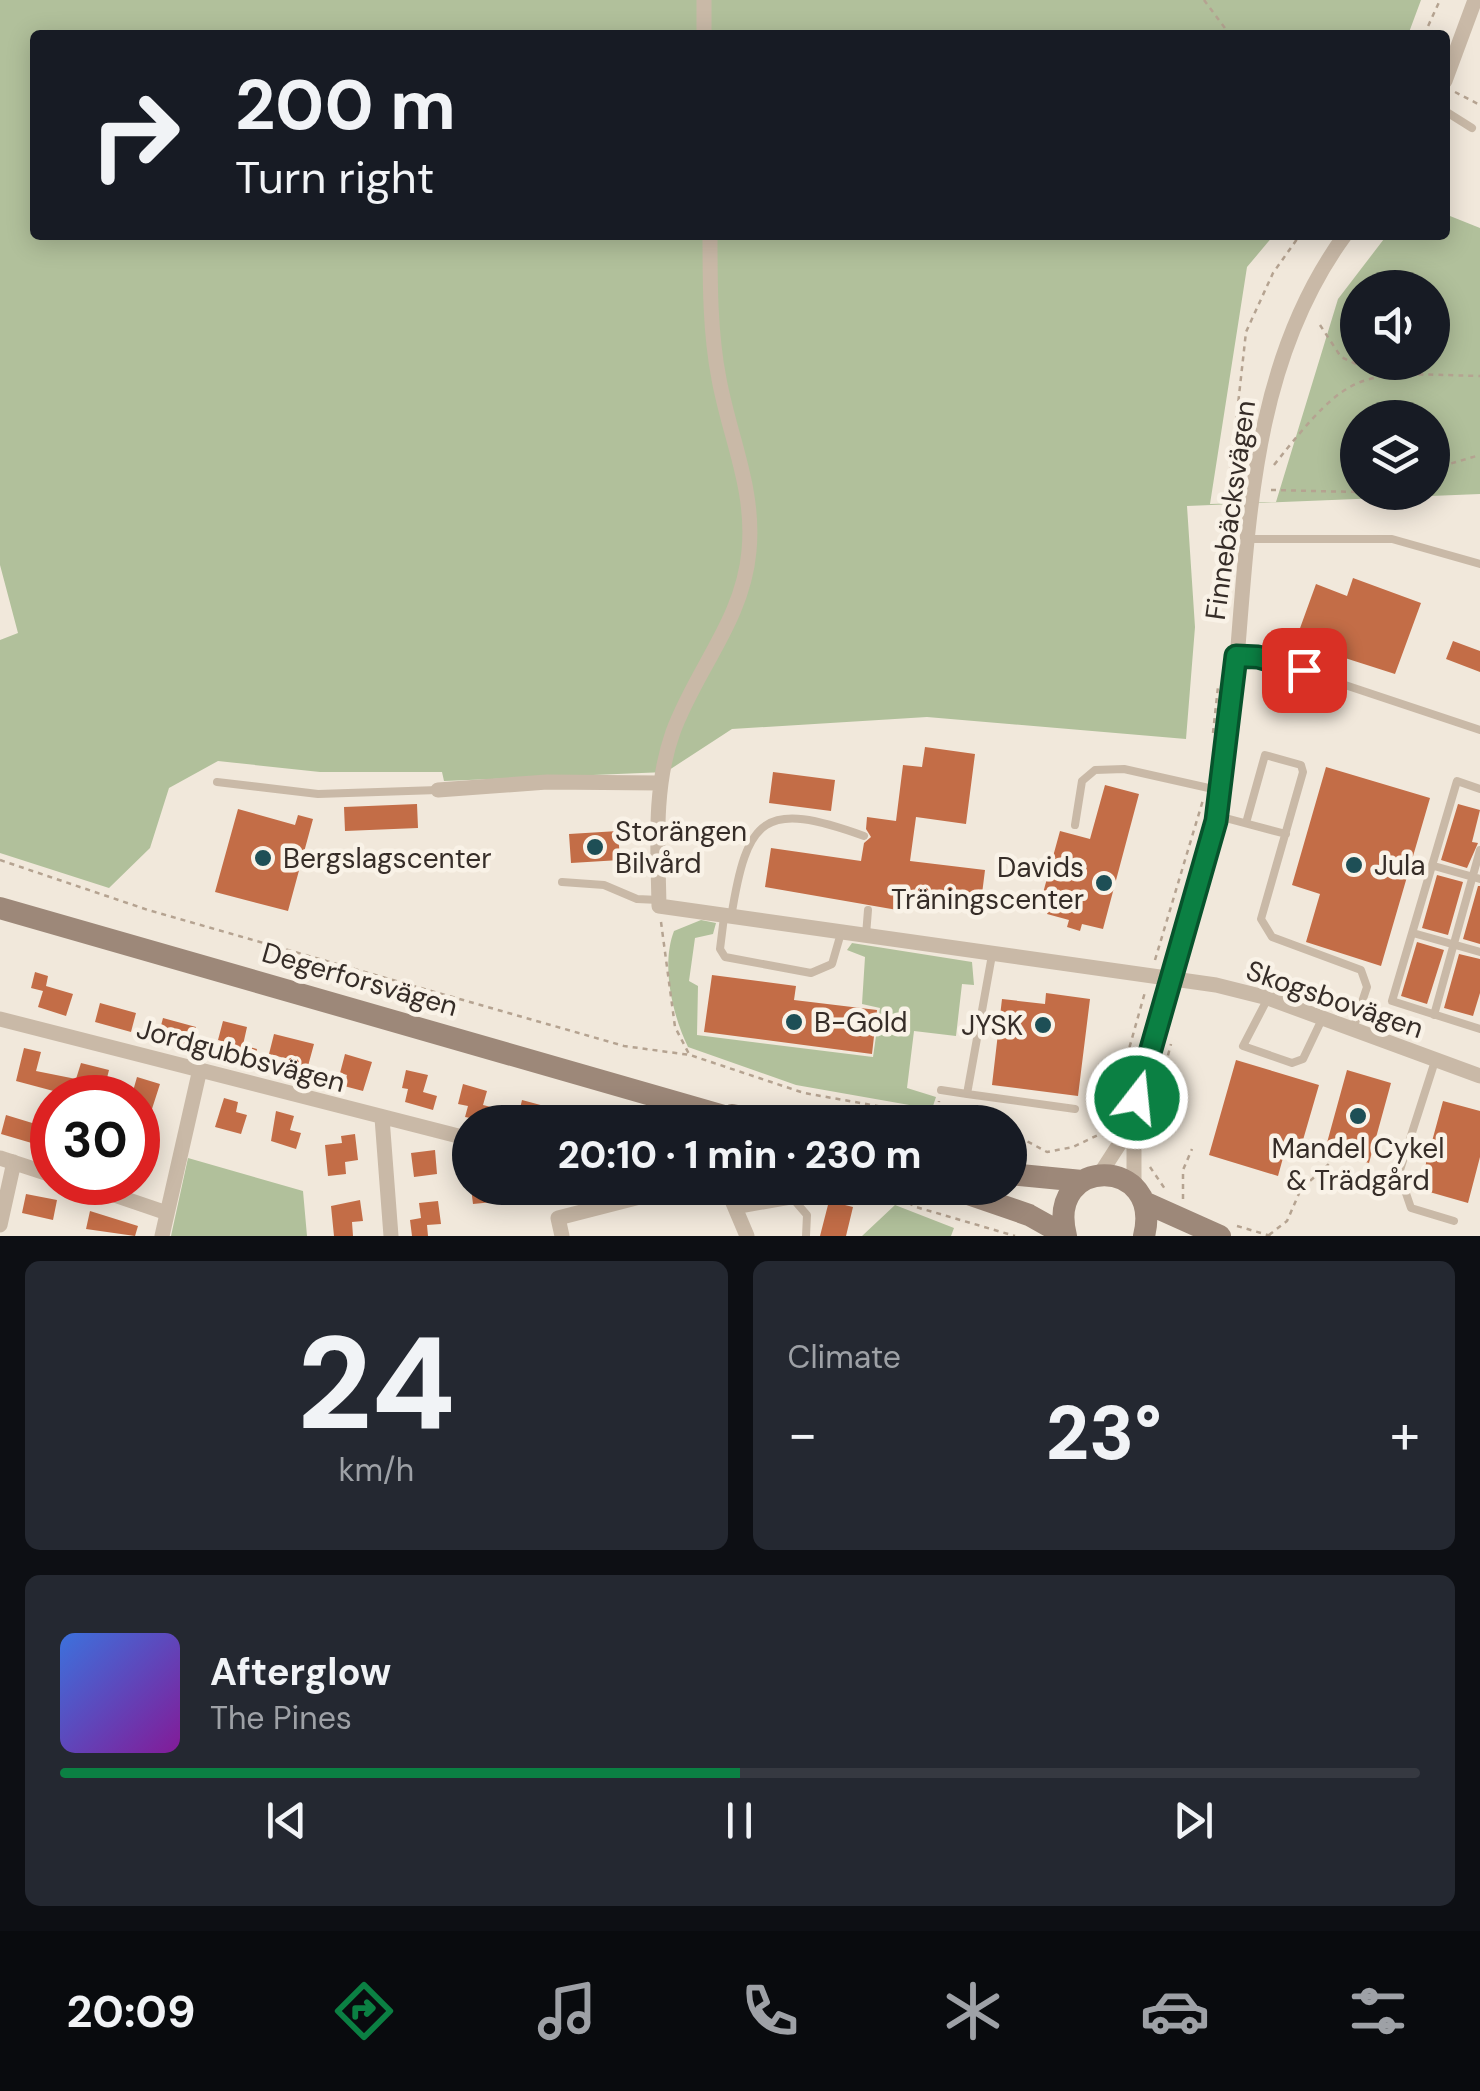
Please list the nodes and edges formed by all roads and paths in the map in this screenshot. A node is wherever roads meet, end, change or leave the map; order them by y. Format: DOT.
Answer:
graph roads {
  1 [pos="704,0"];
  2 [pos="1204,0"];
  3 [pos="1440,0"];
  4 [pos="1475,0"];
  5 [pos="704,30"];
  6 [pos="1226,30"];
  7 [pos="1426,30"];
  8 [pos="1450,70"];
  9 [pos="1450,87"];
  10 [pos="1480,104"];
  11 [pos="1450,114"];
  12 [pos="1472,128"];
  13 [pos="710,240"];
  14 [pos="1296,240"];
  15 [pos="1341,240"];
  16 [pos="1320,325"];
  17 [pos="1340,355"];
  18 [pos="1450,375"];
  19 [pos="1480,376"];
  20 [pos="1362,380"];
  21 [pos="1480,455"];
  22 [pos="1450,464"];
  23 [pos="1254,490"];
  24 [pos="1340,492"];
  25 [pos="1249,538"];
  26 [pos="1230,555"];
  27 [pos="1480,564"];
  28 [pos="1236,656"];
  29 [pos="1219,677"];
  30 [pos="1480,730"];
  31 [pos="1211,749"];
  32 [pos="217,782"];
  33 [pos="660,783"];
  34 [pos="1215,788"];
  35 [pos="1480,789"];
  36 [pos="438,790"];
  37 [pos="1218,816"];
  38 [pos="1246,822"];
  39 [pos="1075,825"];
  40 [pos="1286,834"];
  41 [pos="864,836"];
  42 [pos="1480,850"];
  43 [pos="0,860"];
  44 [pos="1434,866"];
  45 [pos="1476,878"];
  46 [pos="562,882"];
  47 [pos="659,903"];
  48 [pos="0,908"];
  49 [pos="868,910"];
  50 [pos="728,918"];
  51 [pos="841,932"];
  52 [pos="1413,933"];
  53 [pos="866,936"];
  54 [pos="1454,944"];
  55 [pos="993,951"];
  56 [pos="1480,952"];
  57 [pos="1150,976"];
  58 [pos="1172,980"];
  59 [pos="1268,998"];
  60 [pos="1434,1015"];
  61 [pos="0,1018"];
  62 [pos="1323,1018"];
  63 [pos="1480,1027"];
  64 [pos="1353,1030"];
  65 [pos="1173,1036"];
  66 [pos="690,1056"];
  67 [pos="1435,1061"];
  68 [pos="200,1069"];
  69 [pos="1480,1076"];
  70 [pos="941,1090"];
  71 [pos="967,1094"];
  72 [pos="1137,1098"];
  73 [pos="690,1105"];
  74 [pos="863,1105"];
  75 [pos="939,1105"];
  76 [pos="1075,1109"];
  77 [pos="382,1118"];
  78 [pos="1148,1129"];
  79 [pos="452,1136"];
  80 [pos="1027,1141"];
  81 [pos="1192,1150"];
  82 [pos="7,1160"];
  83 [pos="1330,1163"];
  84 [pos="1027,1175"];
  85 [pos="1091,1178"];
  86 [pos="1139,1194"];
  87 [pos="144,1205"];
  88 [pos="552,1205"];
  89 [pos="609,1205"];
  90 [pos="733,1205"];
  91 [pos="912,1205"];
  92 [pos="1000,1205"];
  93 [pos="1184,1206"];
  94 [pos="735,1210"];
  95 [pos="167,1213"];
  96 [pos="558,1218"];
  97 [pos="1454,1220"];
  98 [pos="0,1225"];
  99 [pos="1065,1235"];
  100 [pos="1268,1235"];
  101 [pos="162,1236"];
  102 [pos="391,1236"];
  103 [pos="562,1236"];
  104 [pos="747,1236"];
  105 [pos="806,1236"];
  106 [pos="1015,1236"];
  107 [pos="1144,1236"];
  108 [pos="1220,1236"];
  1 -- 5 [label="street"];
  2 -- 6 [label="path"];
  3 -- 7 [label="path"];
  4 -- 8 [label="street"];
  9 -- 10 [label="path"];
  11 -- 12 [label="lane"];
  13 -- 33 [label="street"];
  14 -- 26 [label="path"];
  15 -- 23 [label="street, Finnebäcksvägen"];
  16 -- 17 [label="path"];
  18 -- 19 [label="path"];
  20 -- 23 [label="path"];
  21 -- 22 [label="path"];
  23 -- 24 [label="path"];
  23 -- 25 [label="street, Finnebäcksvägen"];
  25 -- 27 [label="lane"];
  25 -- 28 [label="street, Finnebäcksvägen"];
  28 -- 30 [label="lane"];
  28 -- 34 [label="street, Finnebäcksvägen"];
  29 -- 31 [label="path"];
  32 -- 36 [label="lane"];
  33 -- 36 [label="street"];
  33 -- 47 [label="street"];
  34 -- 37 [label="street, Finnebäcksvägen"];
  34 -- 39 [label="lane"];
  34 -- 57 [label="path"];
  35 -- 44 [label="lane"];
  37 -- 38 [label="lane"];
  37 -- 58 [label="street, Finnebäcksvägen"];
  38 -- 40 [label="lane"];
  38 -- 40 [label="lane"];
  40 -- 64 [label="lane"];
  41 -- 50 [label="lane"];
  42 -- 45 [label="lane"];
  43 -- 66 [label="path"];
  44 -- 45 [label="lane"];
  44 -- 52 [label="lane"];
  45 -- 54 [label="lane"];
  46 -- 47 [label="lane"];
  47 -- 50 [label="street, Skogsbovägen"];
  47 -- 66 [label="path"];
  48 -- 73 [label="main road, Degerforsvägen"];
  49 -- 53 [label="lane"];
  50 -- 51 [label="street, Skogsbovägen"];
  50 -- 51 [label="lane"];
  51 -- 53 [label="street, Skogsbovägen"];
  52 -- 54 [label="lane"];
  52 -- 60 [label="lane"];
  53 -- 55 [label="street, Skogsbovägen"];
  54 -- 56 [label="lane"];
  54 -- 60 [label="lane"];
  55 -- 57 [label="street, Skogsbovägen"];
  55 -- 71 [label="lane"];
  57 -- 58 [label="street, Skogsbovägen"];
  57 -- 80 [label="path"];
  58 -- 59 [label="street, Skogsbovägen"];
  58 -- 72 [label="street, Finnebäcksvägen"];
  59 -- 62 [label="street, Skogsbovägen"];
  59 -- 62 [label="lane"];
  60 -- 63 [label="lane"];
  61 -- 68 [label="street, Jordgubbsvägen"];
  62 -- 64 [label="street, Skogsbovägen"];
  64 -- 67 [label="street, Skogsbovägen"];
  65 -- 78 [label="path"];
  66 -- 74 [label="path"];
  67 -- 69 [label="street, Skogsbovägen"];
  67 -- 97 [label="lane"];
  68 -- 77 [label="street, Jordgubbsvägen"];
  68 -- 95 [label="street"];
  70 -- 71 [label="lane"];
  70 -- 75 [label="path"];
  71 -- 76 [label="lane"];
  72 -- 85 [label="street, Finnebäcksvägen"];
  72 -- 86 [label="street, Finnebäcksvägen"];
  77 -- 79 [label="street, Jordgubbsvägen"];
  77 -- 102 [label="street"];
  81 -- 93 [label="path"];
  82 -- 98 [label="street"];
  83 -- 100 [label="path"];
  84 -- 85 [label="main road"];
  85 -- 86 [label="main road"];
  85 -- 99 [label="main road"];
  86 -- 107 [label="main road"];
  86 -- 108 [label="main road"];
  87 -- 95 [label="street"];
  88 -- 96 [label="path"];
  89 -- 96 [label="street"];
  90 -- 94 [label="street"];
  91 -- 106 [label="path"];
  92 -- 99 [label="main road"];
  94 -- 104 [label="street"];
  94 -- 105 [label="lane"];
  95 -- 101 [label="street"];
  96 -- 103 [label="street"];
}
